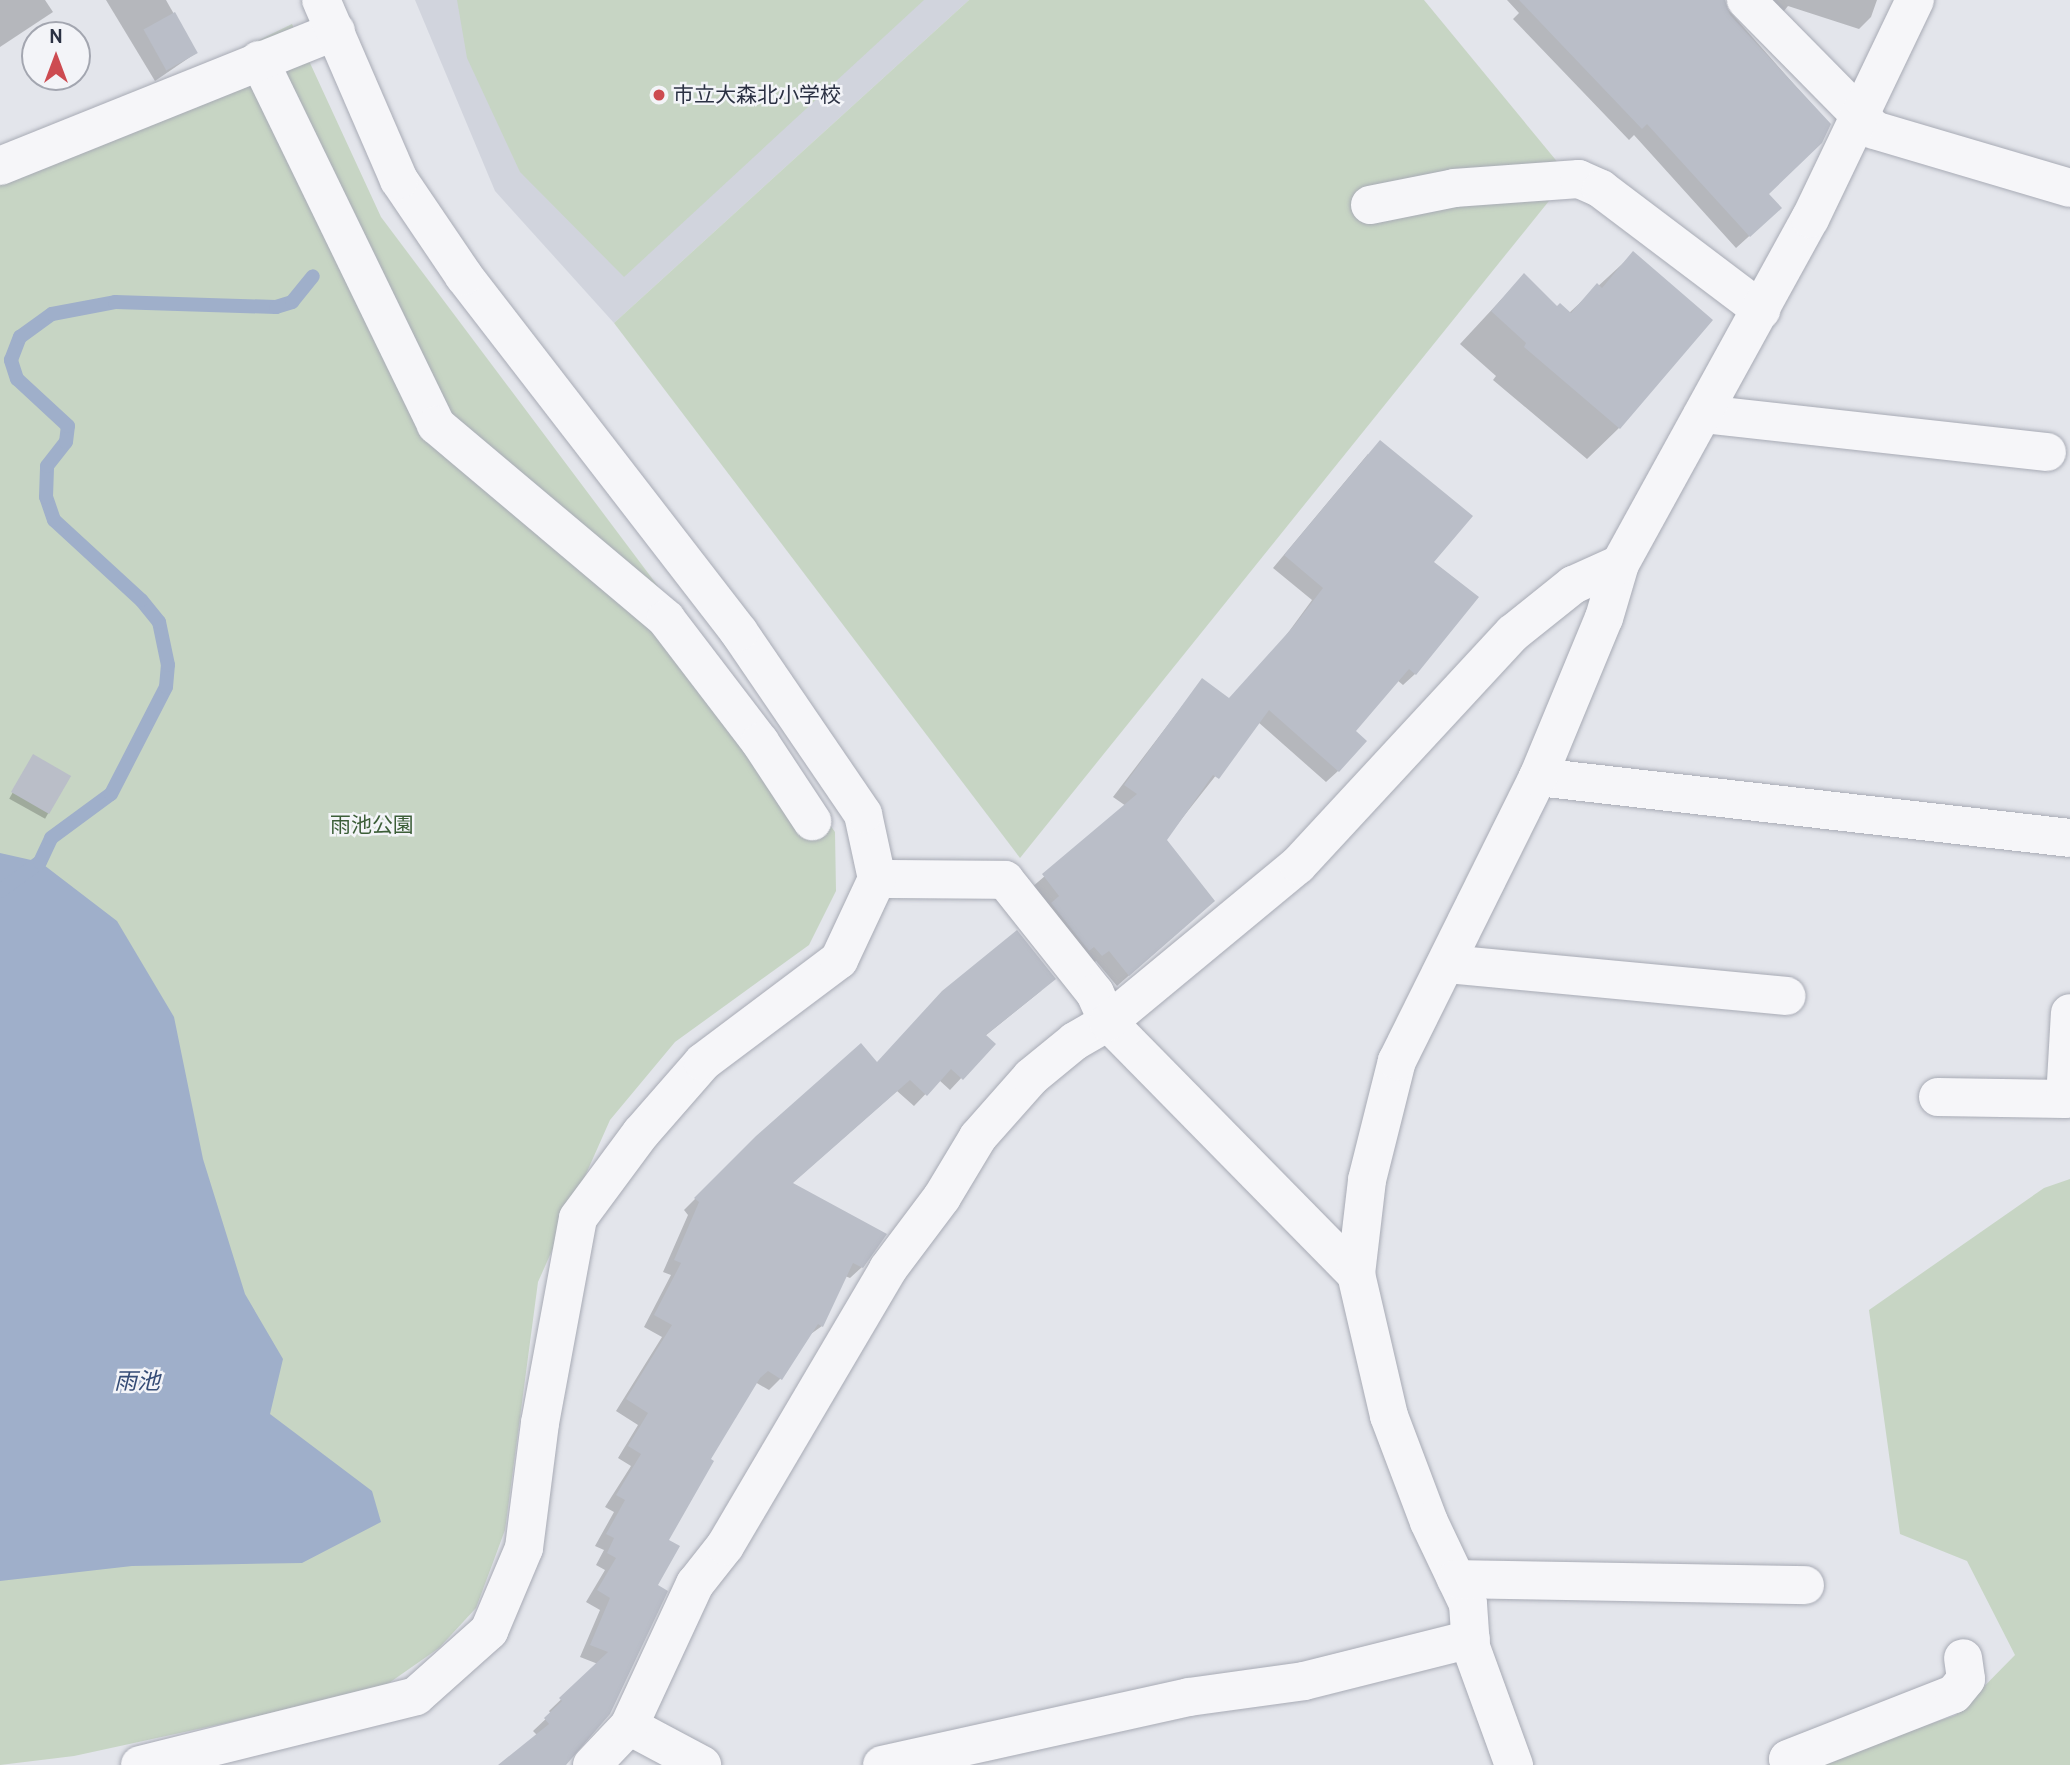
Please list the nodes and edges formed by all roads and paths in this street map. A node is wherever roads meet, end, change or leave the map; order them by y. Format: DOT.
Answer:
graph roads {
  1 [pos="1746,0"];
  2 [pos="1915,0"];
  3 [pos="329,15"];
  4 [pos="259,60"];
  5 [pos="1861,118"];
  6 [pos="0,166"];
  7 [pos="2070,188"];
  8 [pos="1370,205"];
  9 [pos="1761,310"];
  10 [pos="1703,414"];
  11 [pos="2047,452"];
  12 [pos="1620,564"];
  13 [pos="1538,777"];
  14 [pos="812,821"];
  15 [pos="2070,838"];
  16 [pos="877,879"];
  17 [pos="1448,964"];
  18 [pos="1786,996"];
  19 [pos="2070,1013"];
  20 [pos="1108,1022"];
  21 [pos="1938,1097"];
  22 [pos="1356,1274"];
  23 [pos="1456,1579"];
  24 [pos="1805,1585"];
  25 [pos="1471,1639"];
  26 [pos="1963,1658"];
  27 [pos="629,1726"];
  28 [pos="139,1765"];
  29 [pos="592,1765"];
  30 [pos="702,1765"];
  31 [pos="882,1765"];
  32 [pos="1514,1765"];
  33 [pos="1790,1765"];
  1 -- 5 [label="street"];
  2 -- 5 [label="street"];
  3 -- 4 [label="street"];
  3 -- 16 [label="street"];
  4 -- 6 [label="street"];
  4 -- 14 [label="street"];
  5 -- 7 [label="street"];
  5 -- 9 [label="street"];
  8 -- 9 [label="street"];
  9 -- 10 [label="street"];
  10 -- 11 [label="street"];
  10 -- 12 [label="street"];
  12 -- 13 [label="street"];
  12 -- 20 [label="street"];
  13 -- 15 [label="street"];
  13 -- 17 [label="street"];
  16 -- 20 [label="street"];
  16 -- 28 [label="street"];
  17 -- 18 [label="street"];
  17 -- 22 [label="street"];
  19 -- 21 [label="street"];
  20 -- 22 [label="street"];
  20 -- 27 [label="street"];
  22 -- 23 [label="street"];
  23 -- 24 [label="street"];
  23 -- 25 [label="street"];
  25 -- 31 [label="street"];
  25 -- 32 [label="street"];
  26 -- 33 [label="street"];
  27 -- 29 [label="street"];
  27 -- 30 [label="street"];
}
